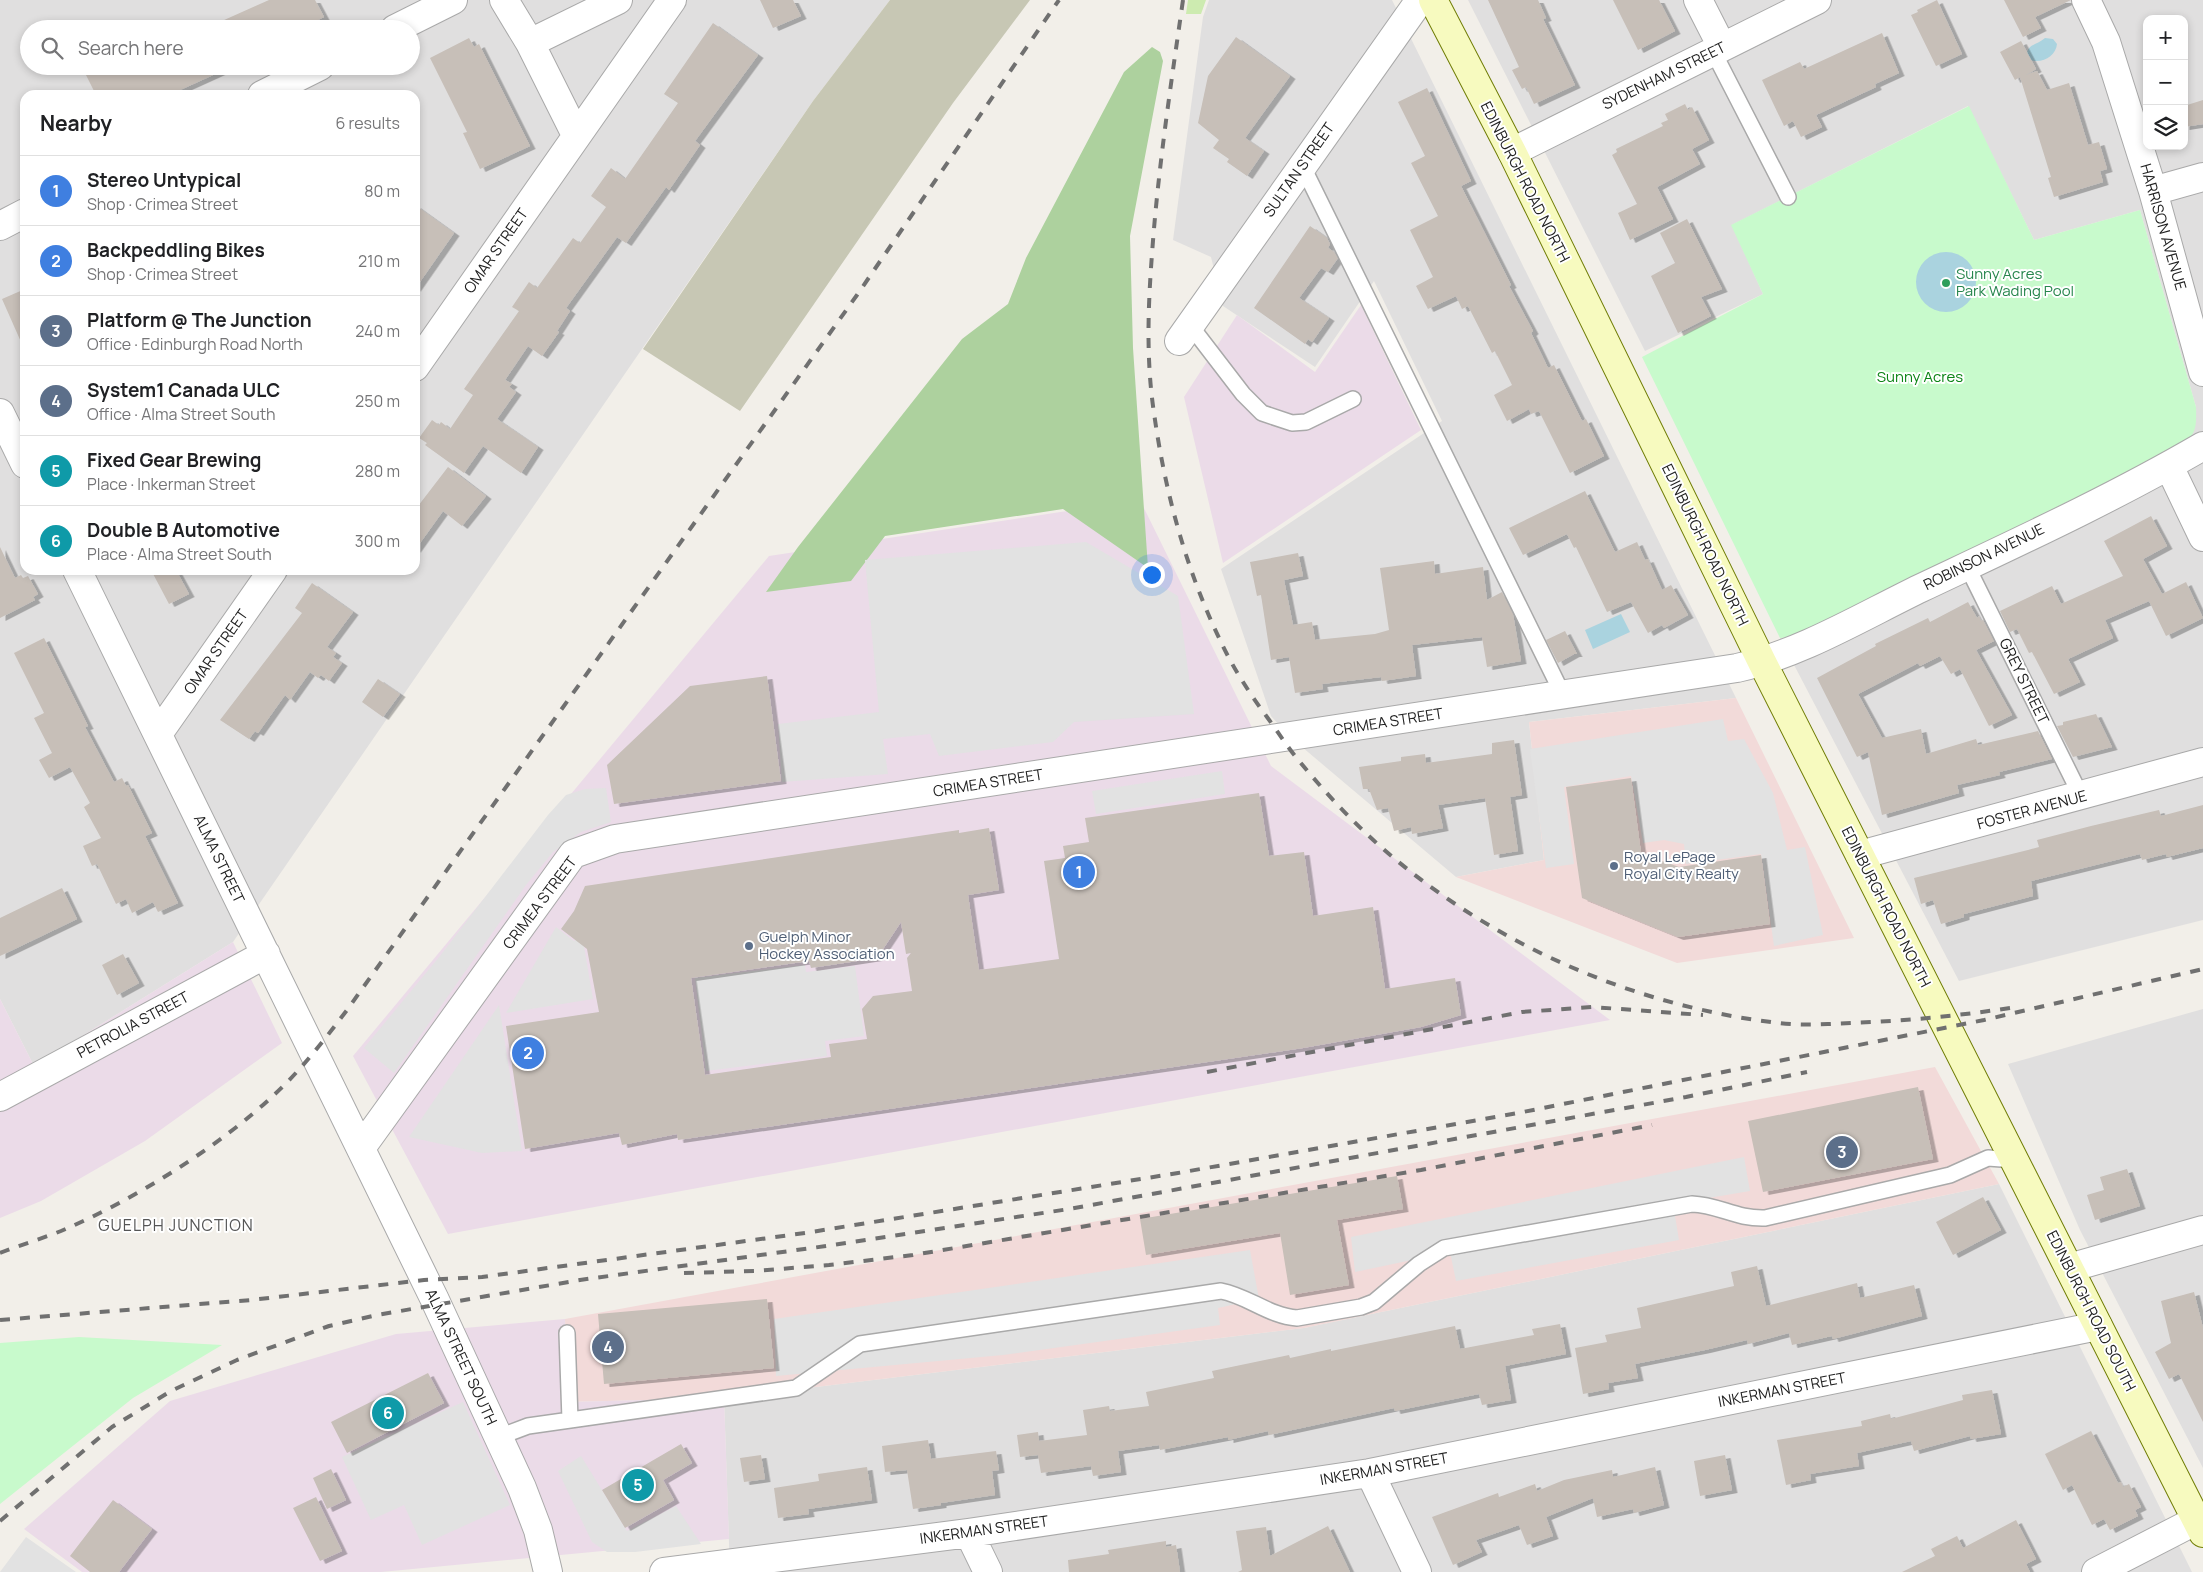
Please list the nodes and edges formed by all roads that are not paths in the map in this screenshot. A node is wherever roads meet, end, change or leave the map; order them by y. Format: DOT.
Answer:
graph roads {
  1 [pos="453,0"];
  2 [pos="504,0"];
  3 [pos="618,0"];
  4 [pos="672,0"];
  5 [pos="1420,0"];
  6 [pos="1433,0"];
  7 [pos="1698,0"];
  8 [pos="1817,0"];
  9 [pos="2086,0"];
  10 [pos="413,20"];
  11 [pos="530,43"];
  12 [pos="1717,49"];
  13 [pos="302,75"];
  14 [pos="272,90"];
  15 [pos="576,135"];
  16 [pos="1512,152"];
  17 [pos="1302,165"];
  18 [pos="2203,176"];
  19 [pos="2153,191"];
  20 [pos="1788,197"];
  21 [pos="20,216"];
  22 [pos="0,226"];
  23 [pos="1184,333"];
  24 [pos="420,360"];
  25 [pos="2203,372"];
  26 [pos="1353,399"];
  27 [pos="0,413"];
  28 [pos="2203,446"];
  29 [pos="20,454"];
  30 [pos="2168,466"];
  31 [pos="2203,537"];
  32 [pos="1967,566"];
  33 [pos="80,575"];
  34 [pos="269,575"];
  35 [pos="1762,662"];
  36 [pos="1563,695"];
  37 [pos="158,734"];
  38 [pos="2203,762"];
  39 [pos="2081,796"];
  40 [pos="1860,855"];
  41 [pos="266,954"];
  42 [pos="1979,1088"];
  43 [pos="0,1097"];
  44 [pos="361,1148"];
  45 [pos="2015,1160"];
  46 [pos="2203,1230"];
  47 [pos="2069,1268"];
  48 [pos="2098,1326"];
  49 [pos="568,1333"];
  50 [pos="570,1420"];
  51 [pos="498,1437"];
  52 [pos="1370,1473"];
  53 [pos="2200,1527"];
  54 [pos="969,1533"];
  55 [pos="548,1572"];
  56 [pos="664,1572"];
  57 [pos="988,1572"];
  58 [pos="1418,1572"];
  59 [pos="2096,1572"];
  1 -- 10 [label="street"];
  2 -- 11 [label="street"];
  3 -- 11 [label="street"];
  4 -- 15 [label="street, OMAR STREET"];
  5 -- 17 [label="street, SULTAN STREET"];
  6 -- 16 [label="main road, EDINBURGH ROAD NORTH"];
  7 -- 12 [label="street"];
  8 -- 12 [label="street, SYDENHAM STREET"];
  9 -- 19 [label="street, HARRISON AVENUE"];
  11 -- 15 [label="street"];
  12 -- 16 [label="street, SYDENHAM STREET"];
  12 -- 20 [label="lane"];
  13 -- 14 [label="street"];
  15 -- 24 [label="street, OMAR STREET"];
  16 -- 35 [label="main road, EDINBURGH ROAD NORTH"];
  17 -- 23 [label="street, SULTAN STREET"];
  17 -- 36 [label="lane"];
  18 -- 19 [label="street"];
  19 -- 25 [label="street, HARRISON AVENUE"];
  21 -- 22 [label="street"];
  23 -- 26 [label="lane"];
  27 -- 29 [label="street"];
  28 -- 30 [label="street, ROBINSON AVENUE"];
  30 -- 31 [label="street"];
  30 -- 32 [label="street, ROBINSON AVENUE"];
  32 -- 35 [label="street, ROBINSON AVENUE"];
  32 -- 39 [label="lane, GREY STREET"];
  33 -- 37 [label="street, ALMA STREET"];
  34 -- 37 [label="street, OMAR STREET"];
  35 -- 36 [label="street, CRIMEA STREET"];
  35 -- 40 [label="main road, EDINBURGH ROAD NORTH"];
  36 -- 44 [label="street, CRIMEA STREET"];
  37 -- 41 [label="street, ALMA STREET"];
  38 -- 39 [label="street, FOSTER AVENUE"];
  39 -- 40 [label="street, FOSTER AVENUE"];
  40 -- 42 [label="main road, EDINBURGH ROAD NORTH"];
  41 -- 43 [label="street, PETROLIA STREET"];
  41 -- 44 [label="street, ALMA STREET"];
  42 -- 45 [label="main road, EDINBURGH ROAD SOUTH"];
  44 -- 51 [label="street, ALMA STREET SOUTH"];
  45 -- 47 [label="main road, EDINBURGH ROAD SOUTH"];
  45 -- 50 [label="lane"];
  46 -- 47 [label="street"];
  47 -- 48 [label="main road, EDINBURGH ROAD SOUTH"];
  48 -- 52 [label="street, INKERMAN STREET"];
  48 -- 53 [label="main road, EDINBURGH ROAD SOUTH"];
  49 -- 50 [label="lane"];
  50 -- 51 [label="lane"];
  51 -- 55 [label="street, ALMA STREET SOUTH"];
  52 -- 54 [label="street, INKERMAN STREET"];
  52 -- 58 [label="street"];
  53 -- 59 [label="street"];
  54 -- 56 [label="street, INKERMAN STREET"];
  54 -- 57 [label="street"];
}
